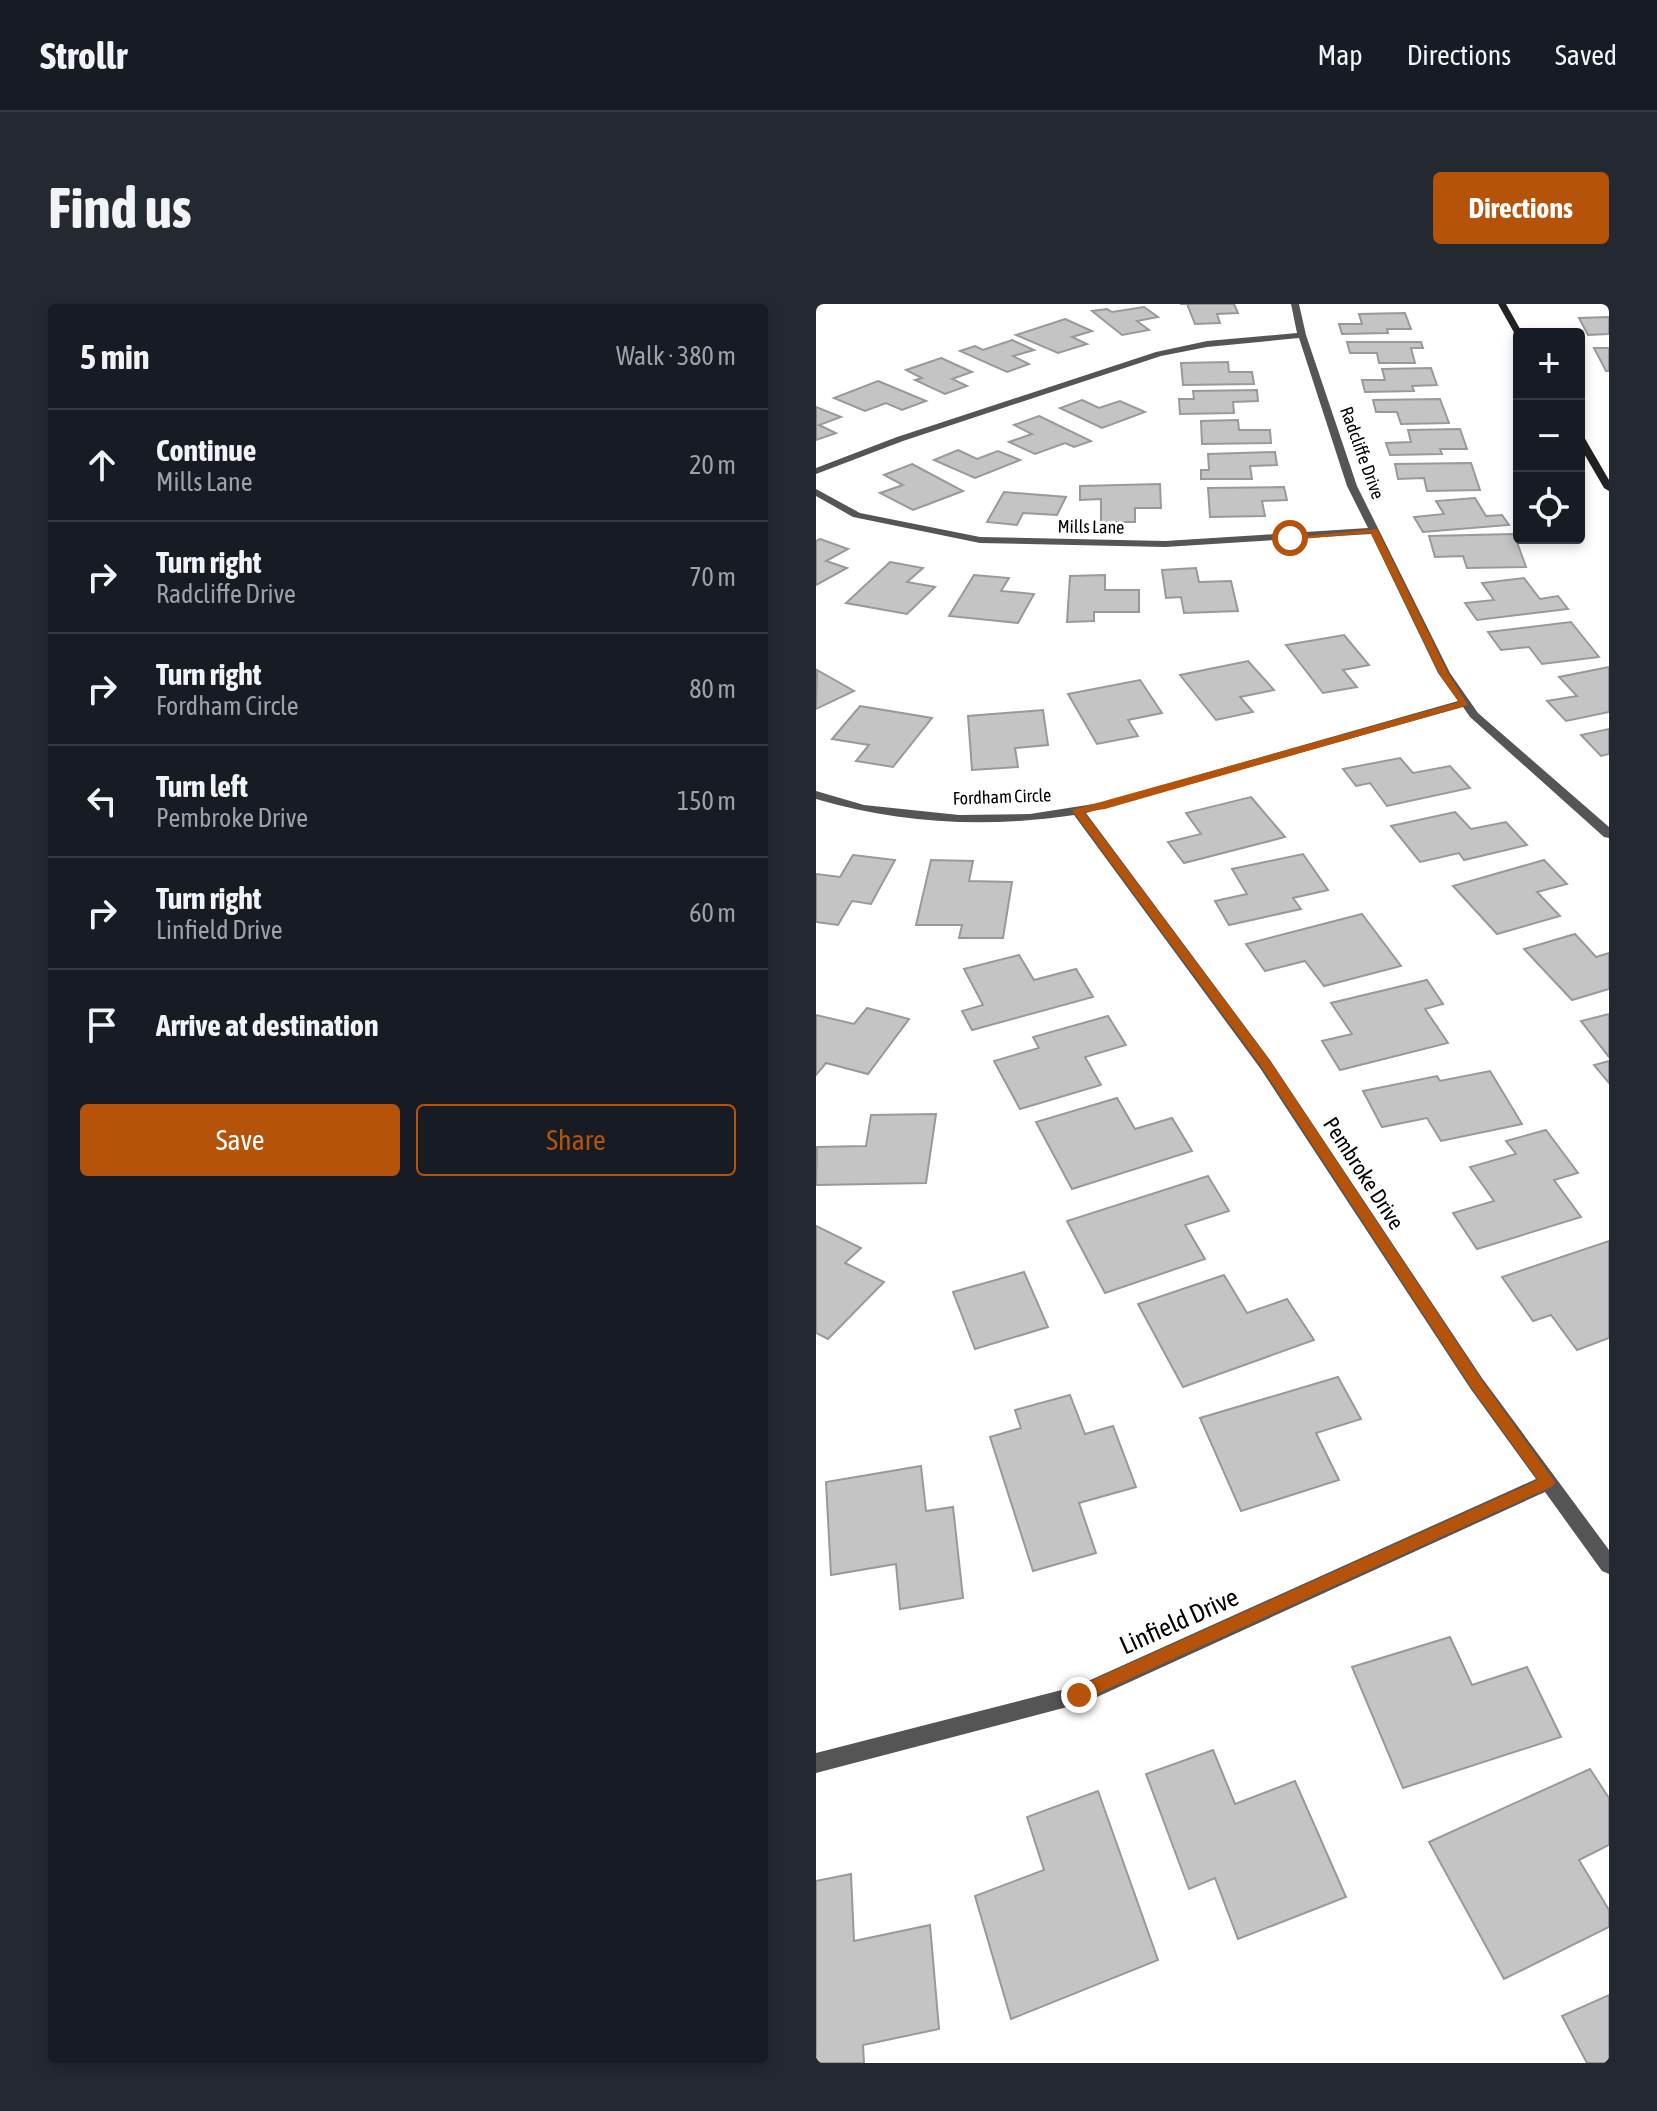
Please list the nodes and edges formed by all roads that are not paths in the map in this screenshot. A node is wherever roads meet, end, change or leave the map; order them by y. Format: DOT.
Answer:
graph roads {
  1 [pos="1295,304"];
  2 [pos="1502,304"];
  3 [pos="1516,328"];
  4 [pos="1302,335"];
  5 [pos="1585,447"];
  6 [pos="816,471"];
  7 [pos="1609,488"];
  8 [pos="816,492"];
  9 [pos="1374,531"];
  10 [pos="1465,703"];
  11 [pos="816,795"];
  12 [pos="1077,810"];
  13 [pos="1609,834"];
  14 [pos="1548,1482"];
  15 [pos="1609,1565"];
  16 [pos="816,1763"];
  1 -- 4 [label="street, Radcliffe Drive"];
  2 -- 3 [label="main road"];
  4 -- 6 [label="street"];
  4 -- 9 [label="street, Radcliffe Drive"];
  5 -- 7 [label="main road"];
  8 -- 9 [label="street, Mills Lane"];
  9 -- 10 [label="street, Radcliffe Drive"];
  10 -- 12 [label="street, Fordham Circle"];
  10 -- 13 [label="street, Radcliffe Drive"];
  11 -- 12 [label="street, Fordham Circle"];
  12 -- 14 [label="street, Pembroke Drive"];
  14 -- 15 [label="street, Pembroke Drive"];
  14 -- 16 [label="street, Linfield Drive"];
}
